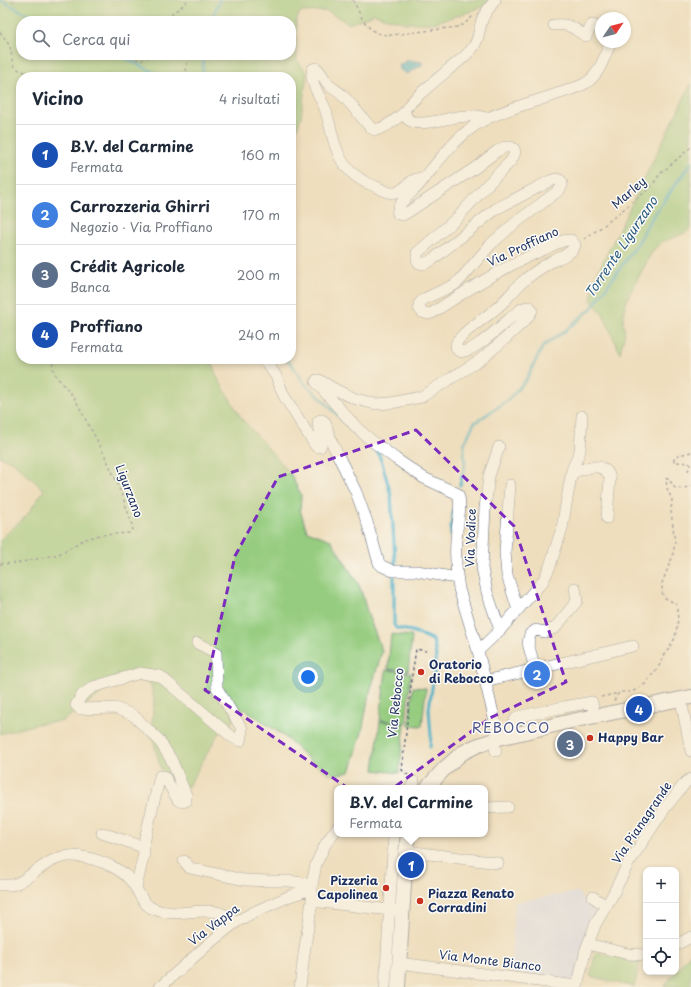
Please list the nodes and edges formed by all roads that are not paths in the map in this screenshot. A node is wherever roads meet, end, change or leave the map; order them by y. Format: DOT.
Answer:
graph roads {
  1 [pos="495,0"];
  2 [pos="554,25"];
  3 [pos="595,26"];
  4 [pos="608,48"];
  5 [pos="404,113"];
  6 [pos="487,119"];
  7 [pos="423,179"];
  8 [pos="268,364"];
  9 [pos="582,416"];
  10 [pos="499,447"];
  11 [pos="572,473"];
  12 [pos="510,485"];
  13 [pos="607,518"];
  14 [pos="457,578"];
  15 [pos="575,588"];
  16 [pos="518,610"];
  17 [pos="500,630"];
  18 [pos="196,643"];
  19 [pos="633,646"];
  20 [pos="478,651"];
  21 [pos="535,669"];
  22 [pos="485,681"];
  23 [pos="686,698"];
  24 [pos="568,706"];
  25 [pos="595,717"];
  26 [pos="576,720"];
  27 [pos="498,741"];
  28 [pos="691,751"];
  29 [pos="691,779"];
  30 [pos="430,785"];
  31 [pos="508,807"];
  32 [pos="488,808"];
  33 [pos="334,832"];
  34 [pos="102,833"];
  35 [pos="394,837"];
  36 [pos="408,837"];
  37 [pos="143,847"];
  38 [pos="406,851"];
  39 [pos="184,861"];
  40 [pos="498,863"];
  41 [pos="0,885"];
  42 [pos="312,885"];
  43 [pos="136,888"];
  44 [pos="593,897"];
  45 [pos="312,901"];
  46 [pos="606,906"];
  47 [pos="396,910"];
  48 [pos="236,922"];
  49 [pos="691,937"];
  50 [pos="679,943"];
  51 [pos="592,944"];
  52 [pos="643,955"];
  53 [pos="399,963"];
  54 [pos="577,986"];
  55 [pos="160,987"];
  56 [pos="300,987"];
  57 [pos="385,987"];
  58 [pos="398,987"];
  1 -- 5 [label="street, Via Proffiano"];
  2 -- 3 [label="street"];
  4 -- 6 [label="street, Via Proffiano"];
  5 -- 6 [label="street, Via Proffiano"];
  5 -- 7 [label="street, Via Proffiano"];
  6 -- 7 [label="street, Via Proffiano"];
  7 -- 14 [label="street, Via Proffiano"];
  8 -- 14 [label="street"];
  9 -- 11 [label="street"];
  10 -- 17 [label="street, Via Vodice"];
  11 -- 13 [label="street"];
  11 -- 16 [label="street"];
  12 -- 16 [label="street"];
  14 -- 20 [label="street, Via Proffiano"];
  15 -- 21 [label="street"];
  16 -- 17 [label="street"];
  17 -- 20 [label="street"];
  18 -- 37 [label="street"];
  19 -- 21 [label="street"];
  20 -- 22 [label="street, Via Proffiano"];
  21 -- 22 [label="street"];
  22 -- 27 [label="street, Via Proffiano"];
  23 -- 25 [label="main road"];
  23 -- 28 [label="street"];
  24 -- 25 [label="street"];
  24 -- 26 [label="street"];
  24 -- 27 [label="street"];
  25 -- 26 [label="main road"];
  26 -- 27 [label="main road"];
  27 -- 30 [label="main road"];
  29 -- 46 [label="street, Via Pianagrande"];
  31 -- 32 [label="street"];
  33 -- 42 [label="street"];
  34 -- 37 [label="street"];
  35 -- 47 [label="street"];
  36 -- 38 [label="main road"];
  37 -- 43 [label="street"];
  38 -- 40 [label="street"];
  38 -- 47 [label="main road"];
  39 -- 42 [label="street"];
  41 -- 43 [label="street"];
  42 -- 45 [label="street"];
  42 -- 48 [label="street, Via Vappa"];
  43 -- 48 [label="street"];
  44 -- 46 [label="street"];
  45 -- 47 [label="street"];
  45 -- 56 [label="street"];
  46 -- 54 [label="street, Via Pianagrande"];
  47 -- 53 [label="main road"];
  47 -- 57 [label="street"];
  48 -- 55 [label="street, Via Vappa"];
  49 -- 50 [label="street"];
  51 -- 52 [label="street"];
  53 -- 54 [label="street, Via Monte Bianco"];
  53 -- 58 [label="main road"];
}
